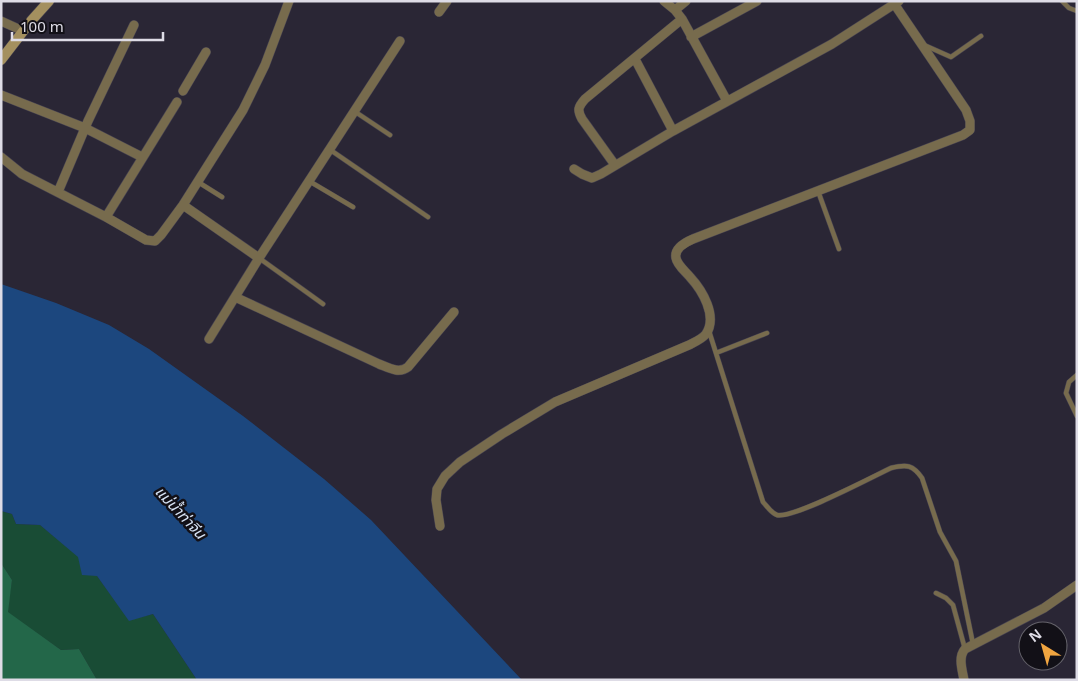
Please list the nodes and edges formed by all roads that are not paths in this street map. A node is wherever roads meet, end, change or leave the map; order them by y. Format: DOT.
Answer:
graph roads {
  1 [pos="39,1"];
  2 [pos="49,1"];
  3 [pos="289,1"];
  4 [pos="447,1"];
  5 [pos="664,1"];
  6 [pos="686,1"];
  7 [pos="757,1"];
  8 [pos="1062,1"];
  9 [pos="897,3"];
  10 [pos="675,10"];
  11 [pos="1077,10"];
  12 [pos="439,12"];
  13 [pos="682,19"];
  14 [pos="1,21"];
  15 [pos="31,21"];
  16 [pos="134,25"];
  17 [pos="23,31"];
  18 [pos="981,36"];
  19 [pos="691,37"];
  20 [pos="400,41"];
  21 [pos="922,45"];
  22 [pos="206,52"];
  23 [pos="635,59"];
  24 [pos="1,60"];
  25 [pos="183,90"];
  26 [pos="1,95"];
  27 [pos="727,101"];
  28 [pos="176,102"];
  29 [pos="354,111"];
  30 [pos="85,128"];
  31 [pos="673,131"];
  32 [pos="390,136"];
  33 [pos="329,149"];
  34 [pos="1,157"];
  35 [pos="142,157"];
  36 [pos="615,165"];
  37 [pos="574,169"];
  38 [pos="308,181"];
  39 [pos="198,182"];
  40 [pos="818,191"];
  41 [pos="58,192"];
  42 [pos="222,197"];
  43 [pos="183,205"];
  44 [pos="353,207"];
  45 [pos="106,217"];
  46 [pos="428,218"];
  47 [pos="839,249"];
  48 [pos="259,258"];
  49 [pos="235,297"];
  50 [pos="323,304"];
  51 [pos="454,312"];
  52 [pos="708,328"];
  53 [pos="767,333"];
  54 [pos="209,339"];
  55 [pos="716,353"];
  56 [pos="1077,376"];
  57 [pos="1077,416"];
  58 [pos="440,526"];
  59 [pos="1077,584"];
  60 [pos="936,593"];
  61 [pos="969,646"];
  62 [pos="964,680"];
  1 -- 15 [label="main road"];
  2 -- 15 [label="main road"];
  3 -- 39 [label="street"];
  4 -- 12 [label="street"];
  5 -- 10 [label="street"];
  6 -- 10 [label="street"];
  7 -- 19 [label="street"];
  8 -- 11 [label="lane"];
  9 -- 21 [label="street"];
  9 -- 27 [label="street"];
  10 -- 13 [label="street"];
  13 -- 19 [label="street"];
  13 -- 23 [label="street"];
  14 -- 17 [label="street"];
  15 -- 17 [label="main road"];
  16 -- 30 [label="street"];
  17 -- 24 [label="main road"];
  18 -- 21 [label="lane"];
  19 -- 27 [label="street"];
  20 -- 29 [label="street"];
  21 -- 40 [label="street"];
  22 -- 25 [label="street"];
  23 -- 31 [label="street"];
  23 -- 36 [label="street"];
  26 -- 30 [label="street"];
  27 -- 31 [label="street"];
  28 -- 35 [label="street"];
  29 -- 32 [label="lane"];
  29 -- 33 [label="street"];
  30 -- 35 [label="street"];
  30 -- 41 [label="street"];
  31 -- 36 [label="street"];
  33 -- 38 [label="street"];
  33 -- 46 [label="lane"];
  34 -- 41 [label="street"];
  35 -- 45 [label="street"];
  36 -- 37 [label="street"];
  38 -- 44 [label="lane"];
  38 -- 48 [label="street"];
  39 -- 42 [label="lane"];
  39 -- 43 [label="street"];
  40 -- 47 [label="lane"];
  40 -- 52 [label="street"];
  41 -- 45 [label="street"];
  43 -- 45 [label="street"];
  43 -- 48 [label="street"];
  48 -- 49 [label="street"];
  48 -- 50 [label="lane"];
  49 -- 51 [label="street"];
  49 -- 54 [label="street"];
  52 -- 55 [label="lane"];
  52 -- 58 [label="street"];
  53 -- 55 [label="lane"];
  55 -- 61 [label="lane"];
  56 -- 57 [label="lane"];
  59 -- 61 [label="street"];
  60 -- 61 [label="lane"];
  61 -- 62 [label="street"];
}
